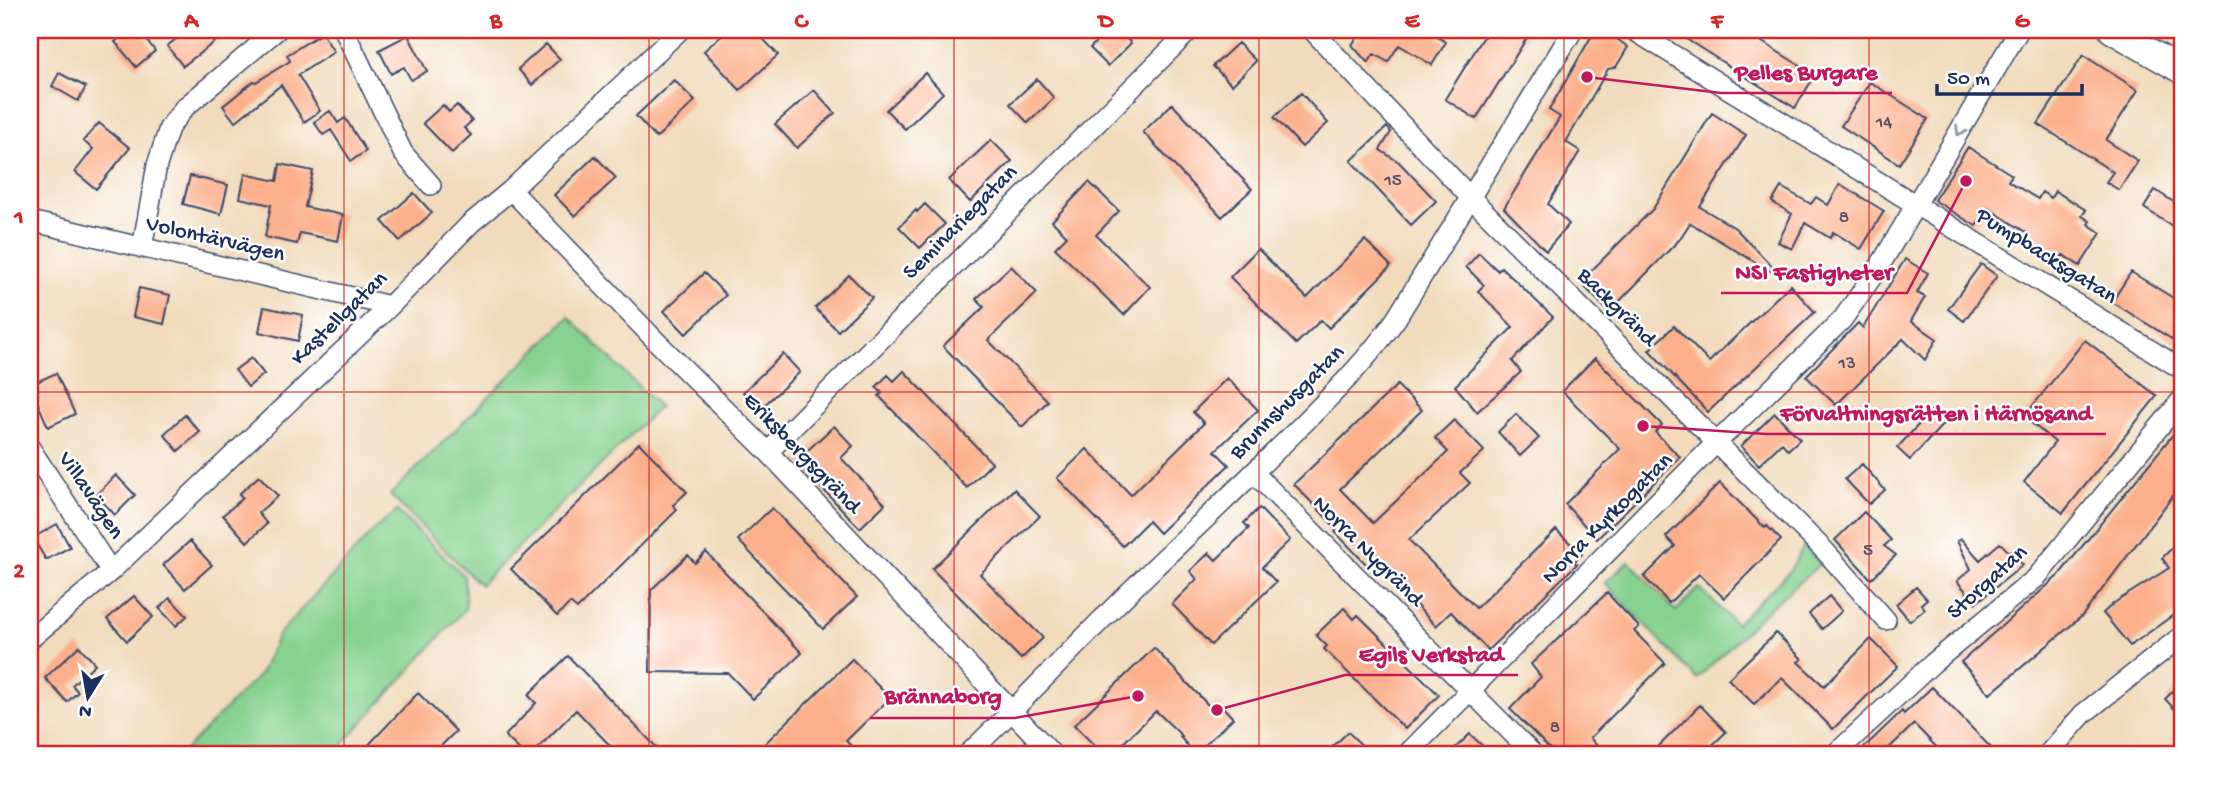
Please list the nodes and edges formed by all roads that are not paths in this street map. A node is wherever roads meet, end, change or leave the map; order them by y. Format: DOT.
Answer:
graph roads {
  1 [pos="277,30"];
  2 [pos="344,30"];
  3 [pos="680,30"];
  4 [pos="1190,30"];
  5 [pos="1312,30"];
  6 [pos="1573,30"];
  7 [pos="1633,30"];
  8 [pos="2019,30"];
  9 [pos="2112,30"];
  10 [pos="2183,71"];
  11 [pos="430,185"];
  12 [pos="511,190"];
  13 [pos="1470,197"];
  14 [pos="1916,206"];
  15 [pos="30,221"];
  16 [pos="142,248"];
  17 [pos="390,306"];
  18 [pos="2183,370"];
  19 [pos="2183,398"];
  20 [pos="1716,443"];
  21 [pos="30,448"];
  22 [pos="768,452"];
  23 [pos="1254,473"];
  24 [pos="111,571"];
  25 [pos="1886,620"];
  26 [pos="2183,635"];
  27 [pos="30,639"];
  28 [pos="1471,692"];
  29 [pos="1012,713"];
  30 [pos="967,755"];
  31 [pos="1053,755"];
  32 [pos="1406,755"];
  33 [pos="1534,755"];
  34 [pos="1834,755"];
  35 [pos="2047,755"];
  1 -- 16 [label="street"];
  2 -- 11 [label="street"];
  3 -- 12 [label="street, Kastellgatan"];
  4 -- 22 [label="street, Seminariegatan"];
  5 -- 13 [label="street, Backgränd"];
  6 -- 13 [label="street, Brunnshusgatan"];
  7 -- 14 [label="street, Pumpbacksgatan"];
  8 -- 14 [label="street, Norra Kyrkogatan, one-way"];
  9 -- 10 [label="main road"];
  12 -- 17 [label="street, Kastellgatan"];
  12 -- 22 [label="street, Eriksbergsgränd"];
  13 -- 20 [label="street, Backgränd"];
  13 -- 23 [label="street, Brunnshusgatan"];
  14 -- 18 [label="street, Pumpbacksgatan"];
  14 -- 20 [label="street, Norra Kyrkogatan"];
  15 -- 16 [label="street, Volontärvägen"];
  16 -- 17 [label="street, Volontärvägen"];
  17 -- 24 [label="street, Kastellgatan"];
  19 -- 34 [label="street, Storgatan"];
  20 -- 25 [label="street, Backgränd"];
  20 -- 28 [label="street, Norra Kyrkogatan"];
  21 -- 24 [label="street, Villavägen"];
  22 -- 29 [label="street, Eriksbergsgränd"];
  23 -- 28 [label="street, Norra Nygränd"];
  23 -- 29 [label="street, Brunnshusgatan"];
  24 -- 27 [label="street, Kastellgatan"];
  26 -- 35 [label="street"];
  28 -- 32 [label="street, Norra Kyrkogatan"];
  28 -- 33 [label="street, Norra Nygränd"];
  29 -- 30 [label="street, Brunnshusgatan"];
  29 -- 31 [label="street, Eriksbergsgränd"];
}
